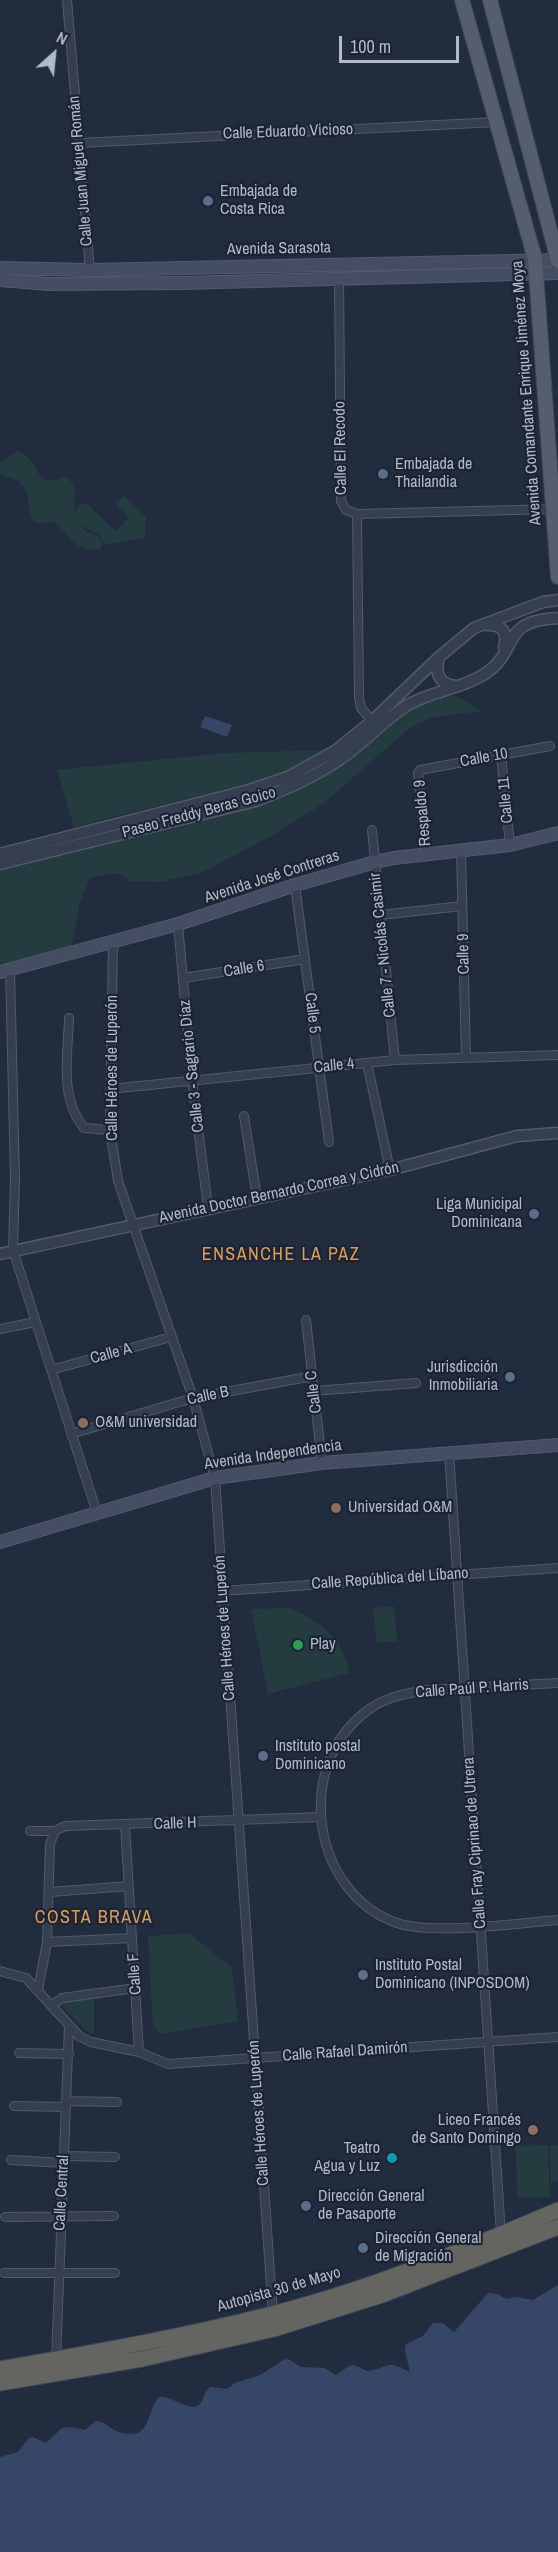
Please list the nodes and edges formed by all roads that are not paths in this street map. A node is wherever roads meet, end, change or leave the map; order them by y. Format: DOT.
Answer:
graph roads {
  1 [pos="67,0"];
  2 [pos="462,0"];
  3 [pos="490,0"];
  4 [pos="497,122"];
  5 [pos="79,143"];
  6 [pos="558,261"];
  7 [pos="535,266"];
  8 [pos="0,268"];
  9 [pos="90,270"];
  10 [pos="558,273"];
  11 [pos="339,279"];
  12 [pos="0,280"];
  13 [pos="556,509"];
  14 [pos="357,514"];
  15 [pos="558,577"];
  16 [pos="558,600"];
  17 [pos="558,618"];
  18 [pos="474,628"];
  19 [pos="439,657"];
  20 [pos="501,658"];
  21 [pos="462,686"];
  22 [pos="372,721"];
  23 [pos="550,746"];
  24 [pos="501,755"];
  25 [pos="419,771"];
  26 [pos="372,830"];
  27 [pos="558,833"];
  28 [pos="510,845"];
  29 [pos="44,848"];
  30 [pos="461,851"];
  31 [pos="0,854"];
  32 [pos="426,854"];
  33 [pos="375,862"];
  34 [pos="0,864"];
  35 [pos="295,885"];
  36 [pos="462,906"];
  37 [pos="380,915"];
  38 [pos="178,924"];
  39 [pos="113,942"];
  40 [pos="305,959"];
  41 [pos="5,971"];
  42 [pos="183,978"];
  43 [pos="69,1018"];
  44 [pos="558,1055"];
  45 [pos="466,1058"];
  46 [pos="395,1060"];
  47 [pos="367,1063"];
  48 [pos="319,1068"];
  49 [pos="192,1079"];
  50 [pos="110,1089"];
  51 [pos="244,1116"];
  52 [pos="110,1130"];
  53 [pos="558,1133"];
  54 [pos="329,1142"];
  55 [pos="390,1170"];
  56 [pos="257,1198"];
  57 [pos="208,1208"];
  58 [pos="134,1224"];
  59 [pos="13,1250"];
  60 [pos="0,1254"];
  61 [pos="306,1320"];
  62 [pos="35,1323"];
  63 [pos="0,1329"];
  64 [pos="171,1337"];
  65 [pos="51,1370"];
  66 [pos="313,1376"];
  67 [pos="416,1383"];
  68 [pos="315,1391"];
  69 [pos="193,1398"];
  70 [pos="71,1434"];
  71 [pos="558,1445"];
  72 [pos="449,1452"];
  73 [pos="322,1463"];
  74 [pos="215,1478"];
  75 [pos="97,1513"];
  76 [pos="0,1542"];
  77 [pos="558,1568"];
  78 [pos="457,1575"];
  79 [pos="222,1591"];
  80 [pos="558,1683"];
  81 [pos="465,1688"];
  82 [pos="321,1817"];
  83 [pos="238,1822"];
  84 [pos="125,1825"];
  85 [pos="30,1831"];
  86 [pos="55,1831"];
  87 [pos="129,1886"];
  88 [pos="50,1892"];
  89 [pos="558,1920"];
  90 [pos="481,1925"];
  91 [pos="132,1938"];
  92 [pos="48,1942"];
  93 [pos="0,1971"];
  94 [pos="136,1988"];
  95 [pos="38,1990"];
  96 [pos="52,2005"];
  97 [pos="69,2026"];
  98 [pos="558,2037"];
  99 [pos="488,2041"];
  100 [pos="139,2052"];
  101 [pos="19,2054"];
  102 [pos="69,2054"];
  103 [pos="255,2059"];
  104 [pos="117,2102"];
  105 [pos="67,2104"];
  106 [pos="14,2106"];
  107 [pos="115,2157"];
  108 [pos="11,2160"];
  109 [pos="64,2160"];
  110 [pos="558,2210"];
  111 [pos="114,2216"];
  112 [pos="6,2217"];
  113 [pos="61,2217"];
  114 [pos="558,2227"];
  115 [pos="501,2234"];
  116 [pos="4,2273"];
  117 [pos="59,2273"];
  118 [pos="115,2273"];
  119 [pos="273,2321"];
  120 [pos="56,2360"];
  121 [pos="0,2368"];
  122 [pos="0,2383"];
  1 -- 5 [label="street, Calle Juan Miguel Román"];
  2 -- 4 [label="main road, Avenida Comandante Enrique Jiménez Moya"];
  3 -- 6 [label="main road"];
  4 -- 5 [label="street, Calle Eduardo Vicioso"];
  4 -- 7 [label="main road, Avenida Comandante Enrique Jiménez Moya"];
  5 -- 9 [label="street, Calle Juan Miguel Román"];
  6 -- 7 [label="main road, Avenida Sarasota"];
  7 -- 9 [label="main road, Avenida Sarasota"];
  7 -- 10 [label="main road, Avenida Sarasota"];
  7 -- 11 [label="main road, Avenida Sarasota"];
  7 -- 13 [label="main road, Avenida Comandante Enrique Jiménez Moya"];
  8 -- 9 [label="main road, Avenida Sarasota"];
  11 -- 12 [label="main road, Avenida Sarasota"];
  11 -- 14 [label="street, Calle El Recodo"];
  13 -- 14 [label="street, Calle El Recodo"];
  13 -- 15 [label="main road, Avenida Comandante Enrique Jiménez Moya"];
  14 -- 22 [label="street"];
  16 -- 18 [label="street, Paseo Freddy Beras Goico"];
  17 -- 20 [label="street, Paseo Freddy Beras Goico"];
  18 -- 19 [label="street, Paseo Freddy Beras Goico"];
  18 -- 20 [label="street"];
  19 -- 21 [label="street"];
  19 -- 22 [label="street, Paseo Freddy Beras Goico"];
  20 -- 21 [label="street, Paseo Freddy Beras Goico"];
  21 -- 29 [label="street, Paseo Freddy Beras Goico"];
  22 -- 29 [label="street, Paseo Freddy Beras Goico"];
  23 -- 24 [label="street, Calle 10"];
  24 -- 25 [label="street, Calle 10"];
  24 -- 28 [label="street, Calle 11"];
  25 -- 32 [label="street, Respaldo 9"];
  26 -- 33 [label="street, Calle 7 - Nicolás Casimir"];
  27 -- 28 [label="main road, Avenida José Contreras"];
  28 -- 30 [label="main road, Avenida José Contreras"];
  29 -- 31 [label="street, Paseo Freddy Beras Goico"];
  29 -- 34 [label="street, Paseo Freddy Beras Goico"];
  30 -- 32 [label="main road, Avenida José Contreras"];
  30 -- 36 [label="street, Calle 9"];
  32 -- 33 [label="main road, Avenida José Contreras"];
  33 -- 35 [label="main road, Avenida José Contreras"];
  33 -- 37 [label="street, Calle 7 - Nicolás Casimir"];
  35 -- 38 [label="main road, Avenida José Contreras"];
  35 -- 40 [label="street, Calle 5"];
  36 -- 37 [label="street"];
  36 -- 45 [label="street, Calle 9"];
  37 -- 46 [label="street, Calle 7 - Nicolás Casimir"];
  38 -- 39 [label="main road, Avenida José Contreras"];
  38 -- 42 [label="street, Calle 3 - Sagrario Díaz"];
  39 -- 41 [label="main road, Avenida José Contreras"];
  39 -- 50 [label="street, Calle Héroes de Luperón"];
  40 -- 42 [label="street, Calle 6"];
  40 -- 48 [label="street, Calle 5"];
  41 -- 59 [label="street"];
  42 -- 49 [label="street, Calle 3 - Sagrario Díaz"];
  43 -- 52 [label="street"];
  44 -- 45 [label="street, Calle 4"];
  45 -- 46 [label="street, Calle 4"];
  46 -- 47 [label="street, Calle 4"];
  47 -- 48 [label="street, Calle 4"];
  47 -- 55 [label="street"];
  48 -- 49 [label="street, Calle 4"];
  48 -- 54 [label="street, Calle 5"];
  49 -- 50 [label="street, Calle 4"];
  49 -- 57 [label="street, Calle 3 - Sagrario Díaz"];
  50 -- 52 [label="street, Calle Héroes de Luperón"];
  51 -- 56 [label="street"];
  52 -- 58 [label="street, Calle Héroes de Luperón"];
  53 -- 55 [label="street, Avenida Doctor Bernardo Correa y Cidrón"];
  55 -- 56 [label="street, Avenida Doctor Bernardo Correa y Cidrón"];
  56 -- 57 [label="street, Avenida Doctor Bernardo Correa y Cidrón"];
  57 -- 58 [label="street, Avenida Doctor Bernardo Correa y Cidrón"];
  58 -- 59 [label="street, Avenida Doctor Bernardo Correa y Cidrón"];
  58 -- 64 [label="street, Calle Héroes de Luperón"];
  59 -- 60 [label="street, Avenida Doctor Bernardo Correa y Cidrón"];
  59 -- 62 [label="street"];
  61 -- 66 [label="street, Calle C"];
  62 -- 63 [label="street"];
  62 -- 65 [label="street"];
  64 -- 65 [label="street, Calle A"];
  64 -- 69 [label="street, Calle Héroes de Luperón"];
  65 -- 70 [label="street"];
  66 -- 68 [label="street, Calle C"];
  66 -- 69 [label="street, Calle B"];
  67 -- 68 [label="street"];
  68 -- 73 [label="street, Calle C"];
  69 -- 70 [label="street, Calle B"];
  69 -- 74 [label="street, Calle Héroes de Luperón"];
  70 -- 75 [label="street"];
  71 -- 72 [label="main road, Avenida Independencia"];
  72 -- 73 [label="main road, Avenida Independencia"];
  72 -- 78 [label="street, Calle Fray Ciprinao de Utrera"];
  73 -- 74 [label="main road, Avenida Independencia"];
  74 -- 75 [label="main road, Avenida Independencia"];
  74 -- 79 [label="street, Calle Héroes de Luperón"];
  75 -- 76 [label="main road, Avenida Independencia"];
  77 -- 78 [label="street, Calle República del Líbano"];
  78 -- 79 [label="street, Calle República del Líbano"];
  78 -- 81 [label="street, Calle Fray Ciprinao de Utrera"];
  79 -- 83 [label="street, Calle Héroes de Luperón"];
  80 -- 81 [label="street, Calle Paúl P. Harris"];
  81 -- 82 [label="street, Calle Paúl P. Harris"];
  81 -- 90 [label="street, Calle Fray Ciprinao de Utrera"];
  82 -- 83 [label="street, Calle H"];
  82 -- 90 [label="street, Calle Paúl P. Harris"];
  83 -- 84 [label="street, Calle H"];
  83 -- 103 [label="street, Calle Héroes de Luperón"];
  84 -- 86 [label="street, Calle H"];
  84 -- 87 [label="street, Calle F"];
  85 -- 86 [label="street, Calle H"];
  86 -- 88 [label="street"];
  87 -- 88 [label="street"];
  87 -- 91 [label="street, Calle F"];
  88 -- 92 [label="street"];
  89 -- 90 [label="street, Calle Paúl P. Harris"];
  90 -- 99 [label="street, Calle Fray Ciprinao de Utrera"];
  91 -- 92 [label="street"];
  91 -- 94 [label="street, Calle F"];
  92 -- 95 [label="street"];
  93 -- 95 [label="street, Calle Rafael Damirón"];
  94 -- 96 [label="street"];
  94 -- 100 [label="street, Calle F"];
  95 -- 96 [label="street, Calle Rafael Damirón"];
  96 -- 97 [label="street, Calle Rafael Damirón"];
  97 -- 100 [label="street, Calle Rafael Damirón"];
  97 -- 102 [label="street, Calle Central"];
  98 -- 99 [label="street, Calle Rafael Damirón"];
  99 -- 103 [label="street, Calle Rafael Damirón"];
  99 -- 115 [label="street, Calle Fray Ciprinao de Utrera"];
  100 -- 103 [label="street, Calle Rafael Damirón"];
  101 -- 102 [label="street"];
  102 -- 105 [label="street, Calle Central"];
  103 -- 119 [label="street, Calle Héroes de Luperón"];
  104 -- 105 [label="street"];
  105 -- 106 [label="street"];
  105 -- 109 [label="street, Calle Central"];
  107 -- 109 [label="street"];
  108 -- 109 [label="street"];
  109 -- 113 [label="street, Calle Central"];
  110 -- 115 [label="highway, Autopista 30 de Mayo"];
  111 -- 113 [label="street"];
  112 -- 113 [label="street"];
  113 -- 117 [label="street, Calle Central"];
  114 -- 119 [label="highway, Autopista 30 de Mayo"];
  115 -- 119 [label="highway, Autopista 30 de Mayo"];
  116 -- 117 [label="street"];
  117 -- 118 [label="street"];
  117 -- 120 [label="street, Calle Central"];
  119 -- 120 [label="highway, Autopista 30 de Mayo"];
  119 -- 122 [label="highway, Autopista 30 de Mayo"];
  120 -- 121 [label="highway, Autopista 30 de Mayo"];
}
